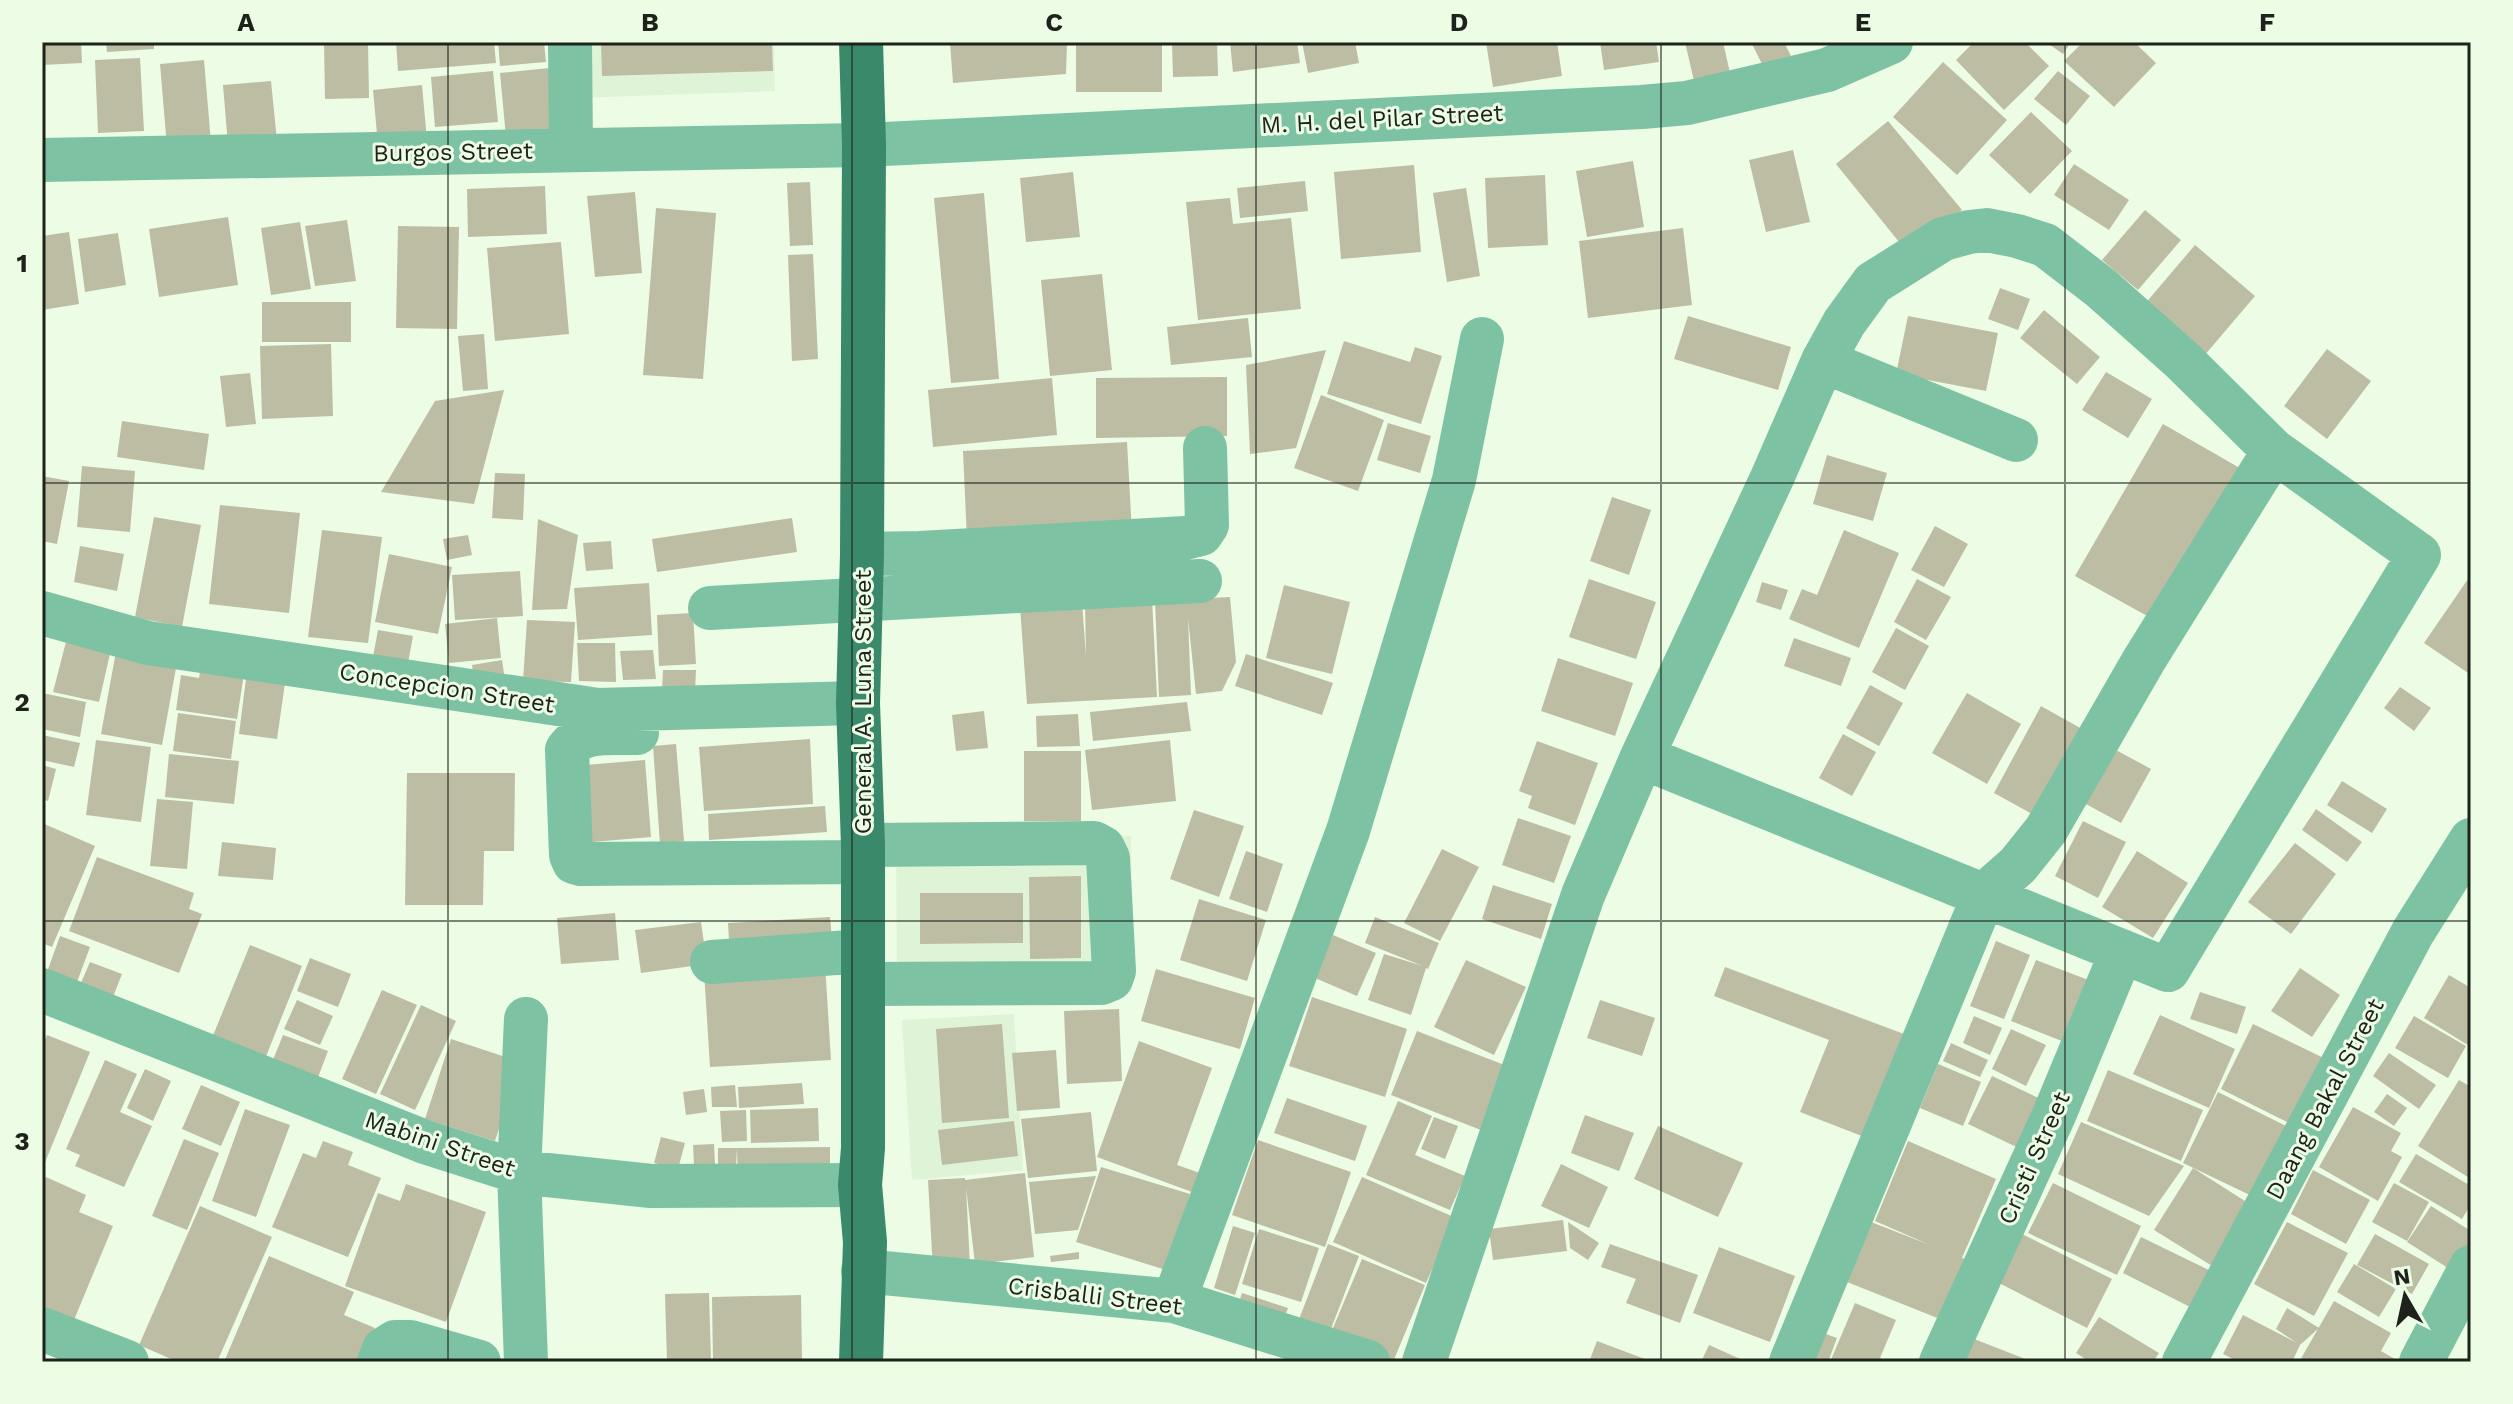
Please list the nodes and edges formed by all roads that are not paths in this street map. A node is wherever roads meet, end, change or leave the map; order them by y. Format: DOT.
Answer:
graph roads {
  1 [pos="570,42"];
  2 [pos="861,42"];
  3 [pos="1891,42"];
  4 [pos="864,145"];
  5 [pos="571,149"];
  6 [pos="42,160"];
  7 [pos="1482,339"];
  8 [pos="1823,361"];
  9 [pos="2016,440"];
  10 [pos="1205,448"];
  11 [pos="2274,451"];
  12 [pos="862,554"];
  13 [pos="1200,581"];
  14 [pos="861,599"];
  15 [pos="710,608"];
  16 [pos="42,613"];
  17 [pos="859,714"];
  18 [pos="1642,757"];
  19 [pos="2471,840"];
  20 [pos="862,853"];
  21 [pos="1984,895"];
  22 [pos="2122,951"];
  23 [pos="712,962"];
  24 [pos="864,968"];
  25 [pos="42,990"];
  26 [pos="526,1019"];
  27 [pos="519,1172"];
  28 [pos="860,1185"];
  29 [pos="2471,1267"];
  30 [pos="863,1271"];
  31 [pos="1174,1301"];
  32 [pos="42,1329"];
  33 [pos="127,1362"];
  34 [pos="379,1362"];
  35 [pos="479,1362"];
  36 [pos="526,1362"];
  37 [pos="861,1362"];
  38 [pos="1368,1362"];
  39 [pos="1424,1362"];
  40 [pos="1791,1362"];
  41 [pos="1941,1362"];
  42 [pos="2184,1362"];
  43 [pos="2421,1362"];
  1 -- 5 [label="street"];
  2 -- 4 [label="main road, General A. Luna Street"];
  3 -- 4 [label="street, M. H. del Pilar Street"];
  4 -- 5 [label="street, Burgos Street"];
  4 -- 12 [label="main road, General A. Luna Street"];
  5 -- 6 [label="street, Burgos Street"];
  7 -- 31 [label="street"];
  8 -- 9 [label="street"];
  8 -- 11 [label="street"];
  8 -- 18 [label="street"];
  10 -- 12 [label="street"];
  11 -- 21 [label="street"];
  11 -- 22 [label="street"];
  12 -- 14 [label="main road, General A. Luna Street"];
  13 -- 14 [label="street"];
  14 -- 15 [label="street"];
  14 -- 17 [label="main road, General A. Luna Street"];
  16 -- 17 [label="street, Concepcion Street"];
  17 -- 20 [label="main road, General A. Luna Street"];
  17 -- 20 [label="street"];
  18 -- 21 [label="street"];
  18 -- 39 [label="street"];
  19 -- 42 [label="street, Daang Bakal Street"];
  20 -- 24 [label="main road, General A. Luna Street"];
  20 -- 24 [label="street"];
  21 -- 22 [label="street"];
  21 -- 40 [label="street"];
  22 -- 41 [label="street, Cristi Street"];
  23 -- 24 [label="street"];
  24 -- 28 [label="main road, General A. Luna Street"];
  25 -- 27 [label="street, Mabini Street"];
  26 -- 27 [label="street"];
  27 -- 28 [label="street, Mabini Street"];
  27 -- 36 [label="street"];
  28 -- 30 [label="main road, General A. Luna Street"];
  29 -- 43 [label="street"];
  30 -- 31 [label="street, Crisballi Street"];
  30 -- 37 [label="main road, General A. Luna Street"];
  31 -- 38 [label="street, Crisballi Street"];
  32 -- 33 [label="street"];
  34 -- 35 [label="street"];
}
